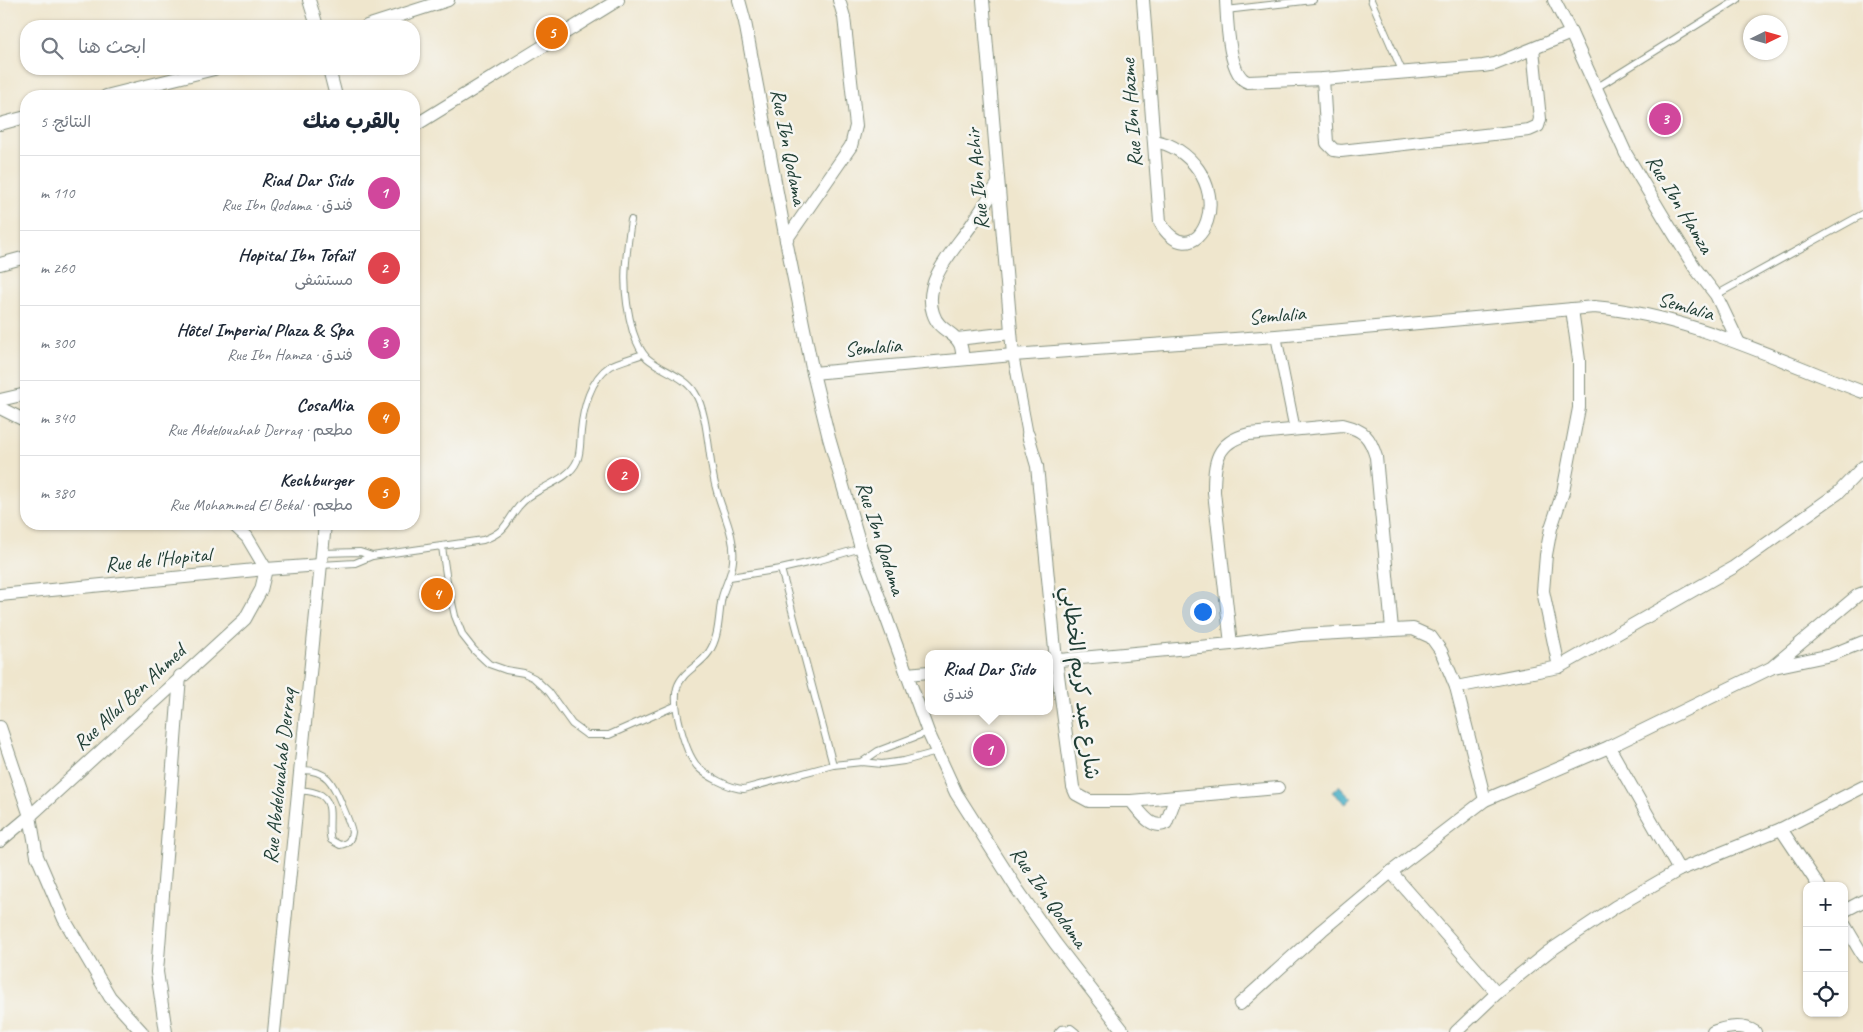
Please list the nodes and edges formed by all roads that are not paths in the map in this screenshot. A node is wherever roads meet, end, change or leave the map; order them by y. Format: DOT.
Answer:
graph roads {
  1 [pos="308,0"];
  2 [pos="448,0"];
  3 [pos="618,0"];
  4 [pos="740,0"];
  5 [pos="839,0"];
  6 [pos="982,0"];
  7 [pos="1143,0"];
  8 [pos="1313,0"];
  9 [pos="1371,0"];
  10 [pos="1554,0"];
  11 [pos="1737,0"];
  12 [pos="1226,5"];
  13 [pos="315,20"];
  14 [pos="386,20"];
  15 [pos="1571,33"];
  16 [pos="1533,49"];
  17 [pos="1403,72"];
  18 [pos="190,75"];
  19 [pos="331,75"];
  20 [pos="1323,79"];
  21 [pos="1596,88"];
  22 [pos="130,90"];
  23 [pos="334,90"];
  24 [pos="20,119"];
  25 [pos="420,122"];
  26 [pos="0,124"];
  27 [pos="1154,141"];
  28 [pos="997,185"];
  29 [pos="1863,214"];
  30 [pos="631,220"];
  31 [pos="786,240"];
  32 [pos="20,259"];
  33 [pos="0,264"];
  34 [pos="1716,295"];
  35 [pos="1572,309"];
  36 [pos="1011,333"];
  37 [pos="1276,336"];
  38 [pos="956,339"];
  39 [pos="1739,343"];
  40 [pos="643,354"];
  41 [pos="1013,355"];
  42 [pos="963,359"];
  43 [pos="813,373"];
  44 [pos="1863,392"];
  45 [pos="20,395"];
  46 [pos="0,400"];
  47 [pos="0,408"];
  48 [pos="20,417"];
  49 [pos="1295,430"];
  50 [pos="1028,435"];
  51 [pos="1863,467"];
  52 [pos="239,530"];
  53 [pos="324,530"];
  54 [pos="442,546"];
  55 [pos="861,548"];
  56 [pos="372,556"];
  57 [pos="321,559"];
  58 [pos="266,568"];
  59 [pos="781,569"];
  60 [pos="730,577"];
  61 [pos="1863,593"];
  62 [pos="0,595"];
  63 [pos="1392,629"];
  64 [pos="1863,642"];
  65 [pos="1231,644"];
  66 [pos="1051,650"];
  67 [pos="1053,660"];
  68 [pos="1053,666"];
  69 [pos="1559,667"];
  70 [pos="1771,668"];
  71 [pos="925,672"];
  72 [pos="907,674"];
  73 [pos="180,676"];
  74 [pos="1456,687"];
  75 [pos="675,706"];
  76 [pos="0,727"];
  77 [pos="928,732"];
  78 [pos="1609,747"];
  79 [pos="937,752"];
  80 [pos="862,762"];
  81 [pos="833,765"];
  82 [pos="300,770"];
  83 [pos="1863,787"];
  84 [pos="1278,788"];
  85 [pos="297,791"];
  86 [pos="1176,798"];
  87 [pos="1485,800"];
  88 [pos="1131,801"];
  89 [pos="30,816"];
  90 [pos="1781,829"];
  91 [pos="0,841"];
  92 [pos="1679,870"];
  93 [pos="1391,872"];
  94 [pos="1816,882"];
  95 [pos="1863,901"];
  96 [pos="1848,909"];
  97 [pos="1846,927"];
  98 [pos="1863,956"];
  99 [pos="1497,992"];
  100 [pos="1240,1004"];
  101 [pos="142,1032"];
  102 [pos="166,1032"];
  103 [pos="274,1032"];
  104 [pos="1058,1032"];
  105 [pos="1076,1032"];
  106 [pos="1124,1032"];
  107 [pos="1456,1032"];
  108 [pos="1713,1032"];
  109 [pos="1755,1032"];
  1 -- 13 [label="street"];
  2 -- 14 [label="street"];
  3 -- 25 [label="street"];
  4 -- 31 [label="street, Rue Ibn Qodama"];
  5 -- 31 [label="street"];
  6 -- 28 [label="street, Rue Ibn Achir"];
  7 -- 27 [label="street, Rue Ibn Hazme"];
  8 -- 12 [label="lane"];
  9 -- 17 [label="lane"];
  10 -- 15 [label="street, Rue Ibn Hamza"];
  11 -- 21 [label="lane"];
  12 -- 20 [label="street"];
  15 -- 16 [label="street"];
  15 -- 21 [label="street, Rue Ibn Hamza"];
  16 -- 17 [label="street"];
  16 -- 20 [label="street"];
  17 -- 20 [label="street"];
  18 -- 22 [label="street"];
  19 -- 23 [label="street"];
  21 -- 34 [label="street, Rue Ibn Hamza"];
  24 -- 26 [label="street"];
  27 -- 27 [label="street, Rue Ibn Hazme"];
  28 -- 36 [label="street, Rue Ibn Achir"];
  28 -- 38 [label="street"];
  29 -- 34 [label="lane"];
  30 -- 40 [label="lane"];
  31 -- 43 [label="street, Rue Ibn Qodama"];
  32 -- 33 [label="street"];
  34 -- 39 [label="street, Rue Ibn Hamza"];
  35 -- 37 [label="street, Semlalia"];
  35 -- 39 [label="street, Semlalia"];
  35 -- 69 [label="street"];
  36 -- 38 [label="street"];
  36 -- 41 [label="street, Rue Ibn Achir"];
  37 -- 41 [label="street, Semlalia"];
  37 -- 49 [label="street"];
  38 -- 42 [label="street"];
  39 -- 44 [label="street, Semlalia"];
  40 -- 54 [label="lane"];
  40 -- 60 [label="lane"];
  41 -- 42 [label="street, Semlalia"];
  41 -- 50 [label="street"];
  42 -- 43 [label="street, Semlalia"];
  43 -- 55 [label="street, Rue Ibn Qodama"];
  45 -- 46 [label="street"];
  47 -- 48 [label="street"];
  49 -- 63 [label="street"];
  49 -- 65 [label="street"];
  50 -- 66 [label="street, شارع عبد كريم الخطابي"];
  51 -- 69 [label="street"];
  52 -- 58 [label="street"];
  53 -- 57 [label="street, Rue Abdelouahab Derraq"];
  54 -- 56 [label="lane"];
  54 -- 75 [label="lane"];
  55 -- 59 [label="lane"];
  55 -- 72 [label="street, Rue Ibn Qodama"];
  56 -- 57 [label="lane"];
  56 -- 57 [label="lane"];
  57 -- 58 [label="street, Rue de l'Hopital"];
  57 -- 82 [label="street, Rue Abdelouahab Derraq"];
  58 -- 62 [label="street, Rue de l'Hopital"];
  58 -- 73 [label="street, Rue Allal Ben Ahmed"];
  59 -- 60 [label="lane"];
  59 -- 81 [label="lane"];
  60 -- 75 [label="lane"];
  61 -- 70 [label="street"];
  63 -- 65 [label="street"];
  63 -- 74 [label="street"];
  64 -- 70 [label="street"];
  65 -- 67 [label="street"];
  68 -- 88 [label="street, شارع عبد كريم الخطابي"];
  69 -- 74 [label="street"];
  70 -- 78 [label="street"];
  71 -- 72 [label="street"];
  72 -- 77 [label="street, Rue Ibn Qodama"];
  73 -- 89 [label="street, Rue Allal Ben Ahmed"];
  73 -- 102 [label="street"];
  74 -- 87 [label="street"];
  75 -- 81 [label="lane"];
  76 -- 89 [label="street"];
  77 -- 79 [label="street, Rue Ibn Qodama"];
  77 -- 80 [label="lane"];
  78 -- 87 [label="street"];
  78 -- 92 [label="street"];
  79 -- 80 [label="lane"];
  79 -- 106 [label="street, Rue Ibn Qodama"];
  80 -- 81 [label="lane"];
  82 -- 85 [label="street, Rue Abdelouahab Derraq"];
  82 -- 85 [label="lane"];
  83 -- 90 [label="street"];
  84 -- 86 [label="street, شارع عبد كريم الخطابي"];
  85 -- 103 [label="street, Rue Abdelouahab Derraq"];
  86 -- 88 [label="street, شارع عبد كريم الخطابي"];
  86 -- 88 [label="street"];
  87 -- 93 [label="street"];
  89 -- 91 [label="street, Rue Allal Ben Ahmed"];
  89 -- 101 [label="street"];
  90 -- 92 [label="street"];
  90 -- 94 [label="street"];
  92 -- 99 [label="street"];
  93 -- 99 [label="street"];
  93 -- 100 [label="street"];
  95 -- 96 [label="street"];
  97 -- 98 [label="street"];
  99 -- 107 [label="street"];
  104 -- 105 [label="lane"];
  108 -- 109 [label="street"];
}
